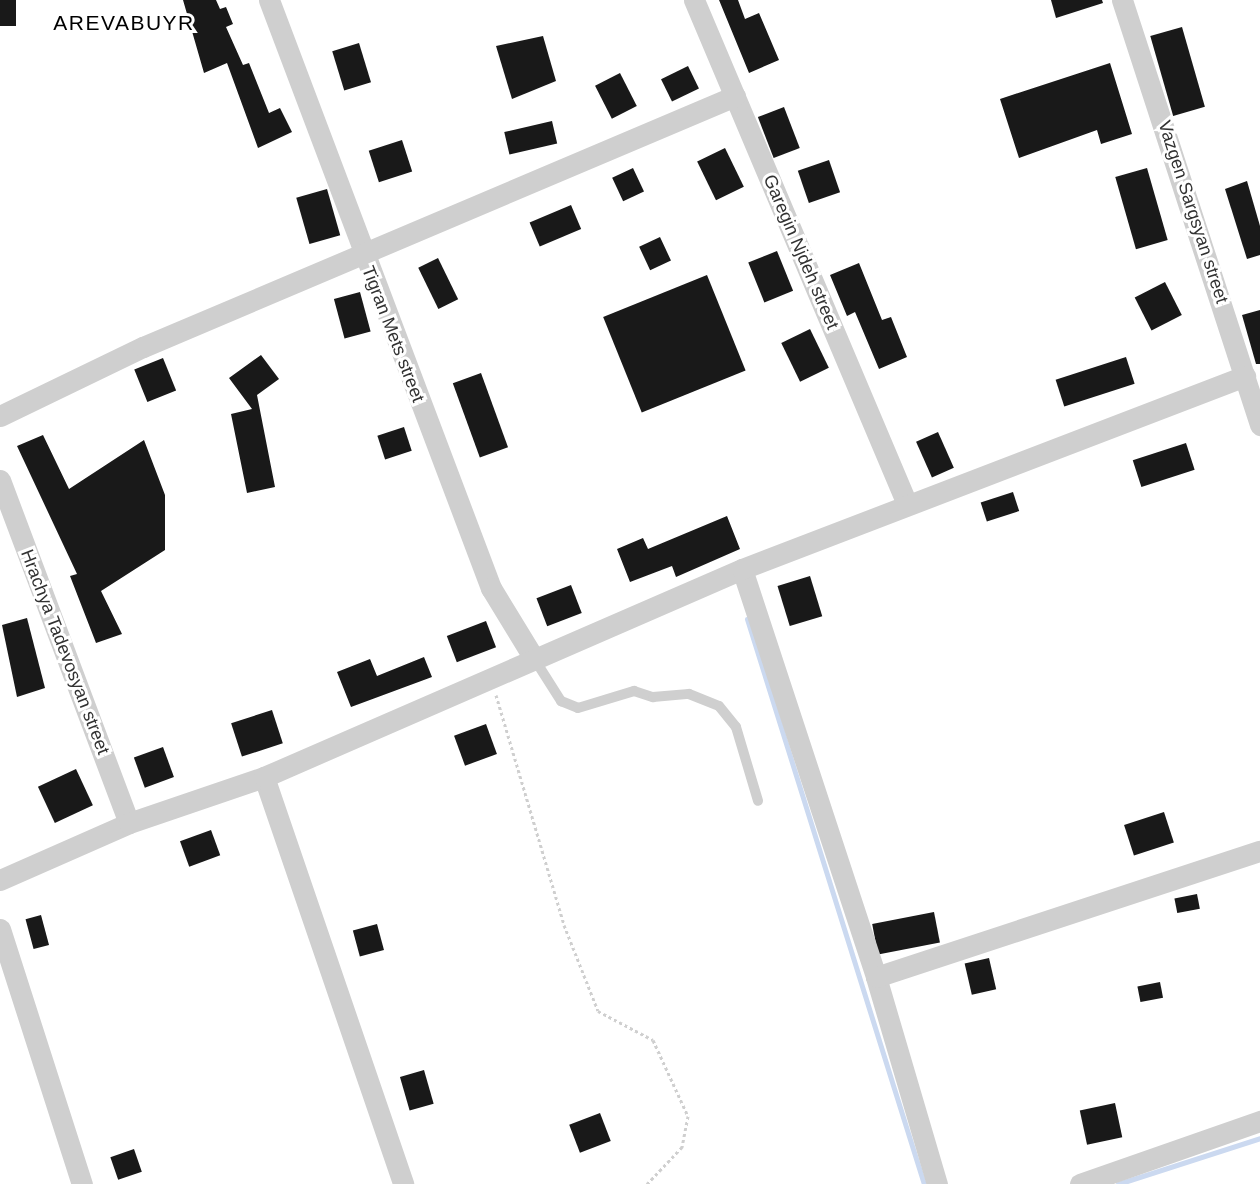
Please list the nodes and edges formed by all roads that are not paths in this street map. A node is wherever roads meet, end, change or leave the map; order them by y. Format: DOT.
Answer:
graph roads {
  1 [pos="269,0"];
  2 [pos="694,0"];
  3 [pos="1122,0"];
  4 [pos="735,96"];
  5 [pos="363,254"];
  6 [pos="1245,376"];
  7 [pos="0,416"];
  8 [pos="1260,425"];
  9 [pos="0,480"];
  10 [pos="907,504"];
  11 [pos="742,569"];
  12 [pos="535,660"];
  13 [pos="264,777"];
  14 [pos="758,801"];
  15 [pos="129,823"];
  16 [pos="1260,851"];
  17 [pos="0,880"];
  18 [pos="0,929"];
  19 [pos="876,976"];
  20 [pos="1260,1121"];
  21 [pos="82,1184"];
  22 [pos="403,1184"];
  23 [pos="937,1184"];
  24 [pos="1080,1184"];
  1 -- 5 [label="street, Tigran Mets street"];
  2 -- 4 [label="street, Garegin Njdeh street"];
  3 -- 6 [label="street, Vazgen Sargsyan street"];
  4 -- 5 [label="street"];
  4 -- 10 [label="street, Garegin Njdeh street"];
  5 -- 7 [label="street"];
  5 -- 12 [label="street, Tigran Mets street"];
  6 -- 8 [label="street, Vazgen Sargsyan street"];
  6 -- 10 [label="street"];
  9 -- 15 [label="street, Hrachya Tadevosyan street"];
  10 -- 11 [label="street"];
  11 -- 12 [label="street"];
  11 -- 19 [label="street"];
  12 -- 13 [label="street"];
  12 -- 14 [label="lane"];
  13 -- 15 [label="street"];
  13 -- 22 [label="street"];
  15 -- 17 [label="street"];
  16 -- 19 [label="street"];
  18 -- 21 [label="street"];
  19 -- 23 [label="street"];
  20 -- 24 [label="street"];
}
